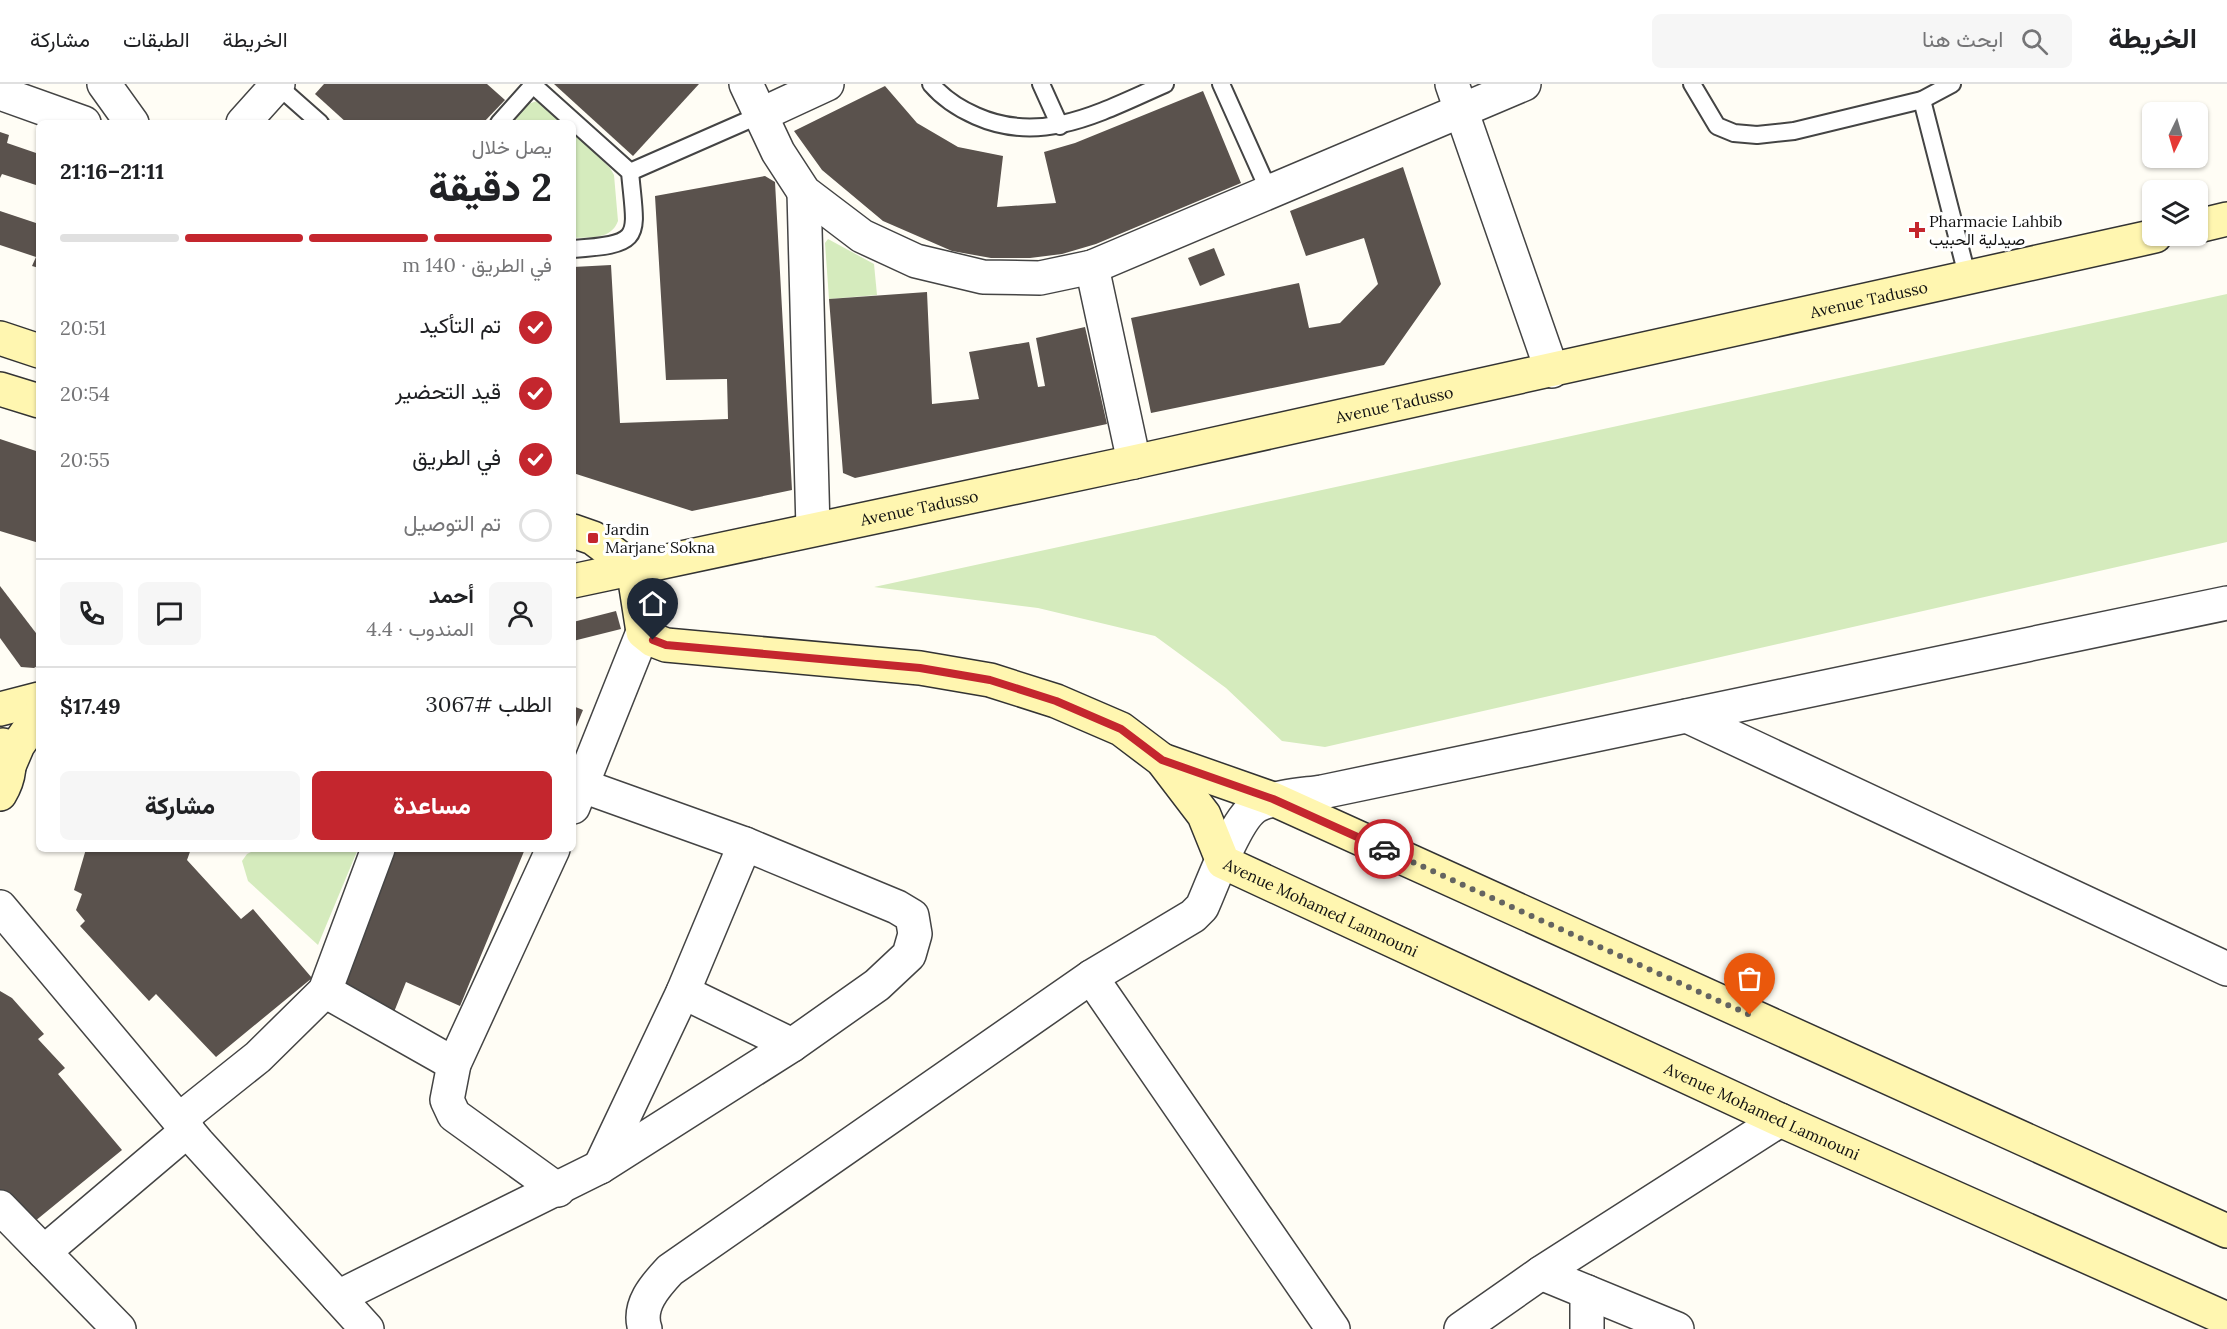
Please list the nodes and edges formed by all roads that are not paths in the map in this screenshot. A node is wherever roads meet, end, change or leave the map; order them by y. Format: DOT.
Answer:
graph roads {
  1 [pos="104,84"];
  2 [pos="277,84"];
  3 [pos="746,84"];
  4 [pos="827,84"];
  5 [pos="931,84"];
  6 [pos="1041,84"];
  7 [pos="1165,84"];
  8 [pos="1221,84"];
  9 [pos="1524,84"];
  10 [pos="1692,84"];
  11 [pos="1952,84"];
  12 [pos="533,85"];
  13 [pos="0,93"];
  14 [pos="1457,97"];
  15 [pos="1922,100"];
  16 [pos="760,115"];
  17 [pos="76,120"];
  18 [pos="130,120"];
  19 [pos="246,120"];
  20 [pos="317,120"];
  21 [pos="502,120"];
  22 [pos="572,120"];
  23 [pos="576,124"];
  24 [pos="1060,126"];
  25 [pos="630,172"];
  26 [pos="804,192"];
  27 [pos="1269,192"];
  28 [pos="2227,219"];
  29 [pos="2208,224"];
  30 [pos="2142,239"];
  31 [pos="576,249"];
  32 [pos="1092,267"];
  33 [pos="1968,279"];
  34 [pos="0,338"];
  35 [pos="36,350"];
  36 [pos="1552,371"];
  37 [pos="0,389"];
  38 [pos="36,400"];
  39 [pos="1134,462"];
  40 [pos="813,529"];
  41 [pos="576,532"];
  42 [pos="633,568"];
  43 [pos="576,580"];
  44 [pos="2227,603"];
  45 [pos="643,632"];
  46 [pos="18,703"];
  47 [pos="1687,716"];
  48 [pos="1162,760"];
  49 [pos="3,767"];
  50 [pos="578,796"];
  51 [pos="1273,799"];
  52 [pos="745,844"];
  53 [pos="377,852"];
  54 [pos="552,852"];
  55 [pos="1223,862"];
  56 [pos="0,907"];
  57 [pos="2227,969"];
  58 [pos="1091,977"];
  59 [pos="325,991"];
  60 [pos="682,992"];
  61 [pos="792,1045"];
  62 [pos="454,1064"];
  63 [pos="1780,1120"];
  64 [pos="183,1125"];
  65 [pos="600,1167"];
  66 [pos="558,1190"];
  67 [pos="0,1206"];
  68 [pos="2227,1232"];
  69 [pos="44,1252"];
  70 [pos="1541,1273"];
  71 [pos="1587,1292"];
  72 [pos="350,1318"];
  73 [pos="2227,1319"];
  74 [pos="119,1329"];
  75 [pos="645,1329"];
  76 [pos="1333,1329"];
  77 [pos="1461,1329"];
  78 [pos="1587,1329"];
  79 [pos="1677,1329"];
  1 -- 18 [label="street"];
  2 -- 19 [label="street"];
  2 -- 20 [label="lane"];
  3 -- 16 [label="street"];
  4 -- 16 [label="street"];
  5 -- 24 [label="lane"];
  6 -- 24 [label="lane"];
  7 -- 24 [label="lane"];
  8 -- 27 [label="lane"];
  9 -- 14 [label="street"];
  10 -- 15 [label="lane"];
  11 -- 15 [label="lane"];
  12 -- 21 [label="lane"];
  12 -- 22 [label="lane"];
  13 -- 17 [label="street"];
  14 -- 27 [label="street"];
  14 -- 36 [label="street"];
  15 -- 33 [label="lane"];
  16 -- 25 [label="lane"];
  16 -- 26 [label="street"];
  23 -- 25 [label="lane"];
  25 -- 31 [label="lane"];
  26 -- 32 [label="street"];
  26 -- 40 [label="street"];
  27 -- 32 [label="street"];
  28 -- 29 [label="street"];
  30 -- 33 [label="street, Avenue Tadusso"];
  32 -- 39 [label="street"];
  33 -- 36 [label="street, Avenue Tadusso"];
  34 -- 35 [label="street"];
  36 -- 39 [label="street, Avenue Tadusso"];
  37 -- 38 [label="street"];
  39 -- 40 [label="street, Avenue Tadusso"];
  40 -- 42 [label="street, Avenue Tadusso"];
  41 -- 42 [label="street"];
  42 -- 43 [label="street, Avenue Tadusso"];
  42 -- 45 [label="street"];
  44 -- 47 [label="street"];
  45 -- 48 [label="street"];
  45 -- 50 [label="street"];
  46 -- 49 [label="street"];
  47 -- 51 [label="street"];
  47 -- 57 [label="street"];
  48 -- 51 [label="street"];
  48 -- 55 [label="street, Avenue Mohamed Lamnouni"];
  50 -- 52 [label="street"];
  51 -- 55 [label="street"];
  51 -- 68 [label="street"];
  52 -- 60 [label="street"];
  52 -- 61 [label="street"];
  53 -- 59 [label="street"];
  54 -- 62 [label="street"];
  55 -- 58 [label="street"];
  55 -- 63 [label="street, Avenue Mohamed Lamnouni"];
  56 -- 64 [label="street"];
  58 -- 75 [label="street"];
  58 -- 76 [label="street"];
  59 -- 62 [label="street"];
  59 -- 64 [label="street"];
  60 -- 61 [label="street"];
  60 -- 65 [label="street"];
  61 -- 65 [label="street"];
  62 -- 66 [label="street"];
  63 -- 70 [label="street"];
  63 -- 73 [label="street, Avenue Mohamed Lamnouni"];
  64 -- 69 [label="street"];
  64 -- 72 [label="street"];
  65 -- 66 [label="street"];
  66 -- 72 [label="street"];
  67 -- 69 [label="street"];
  69 -- 74 [label="street"];
  70 -- 71 [label="street"];
  70 -- 77 [label="street"];
  71 -- 78 [label="street"];
  71 -- 79 [label="street"];
}
